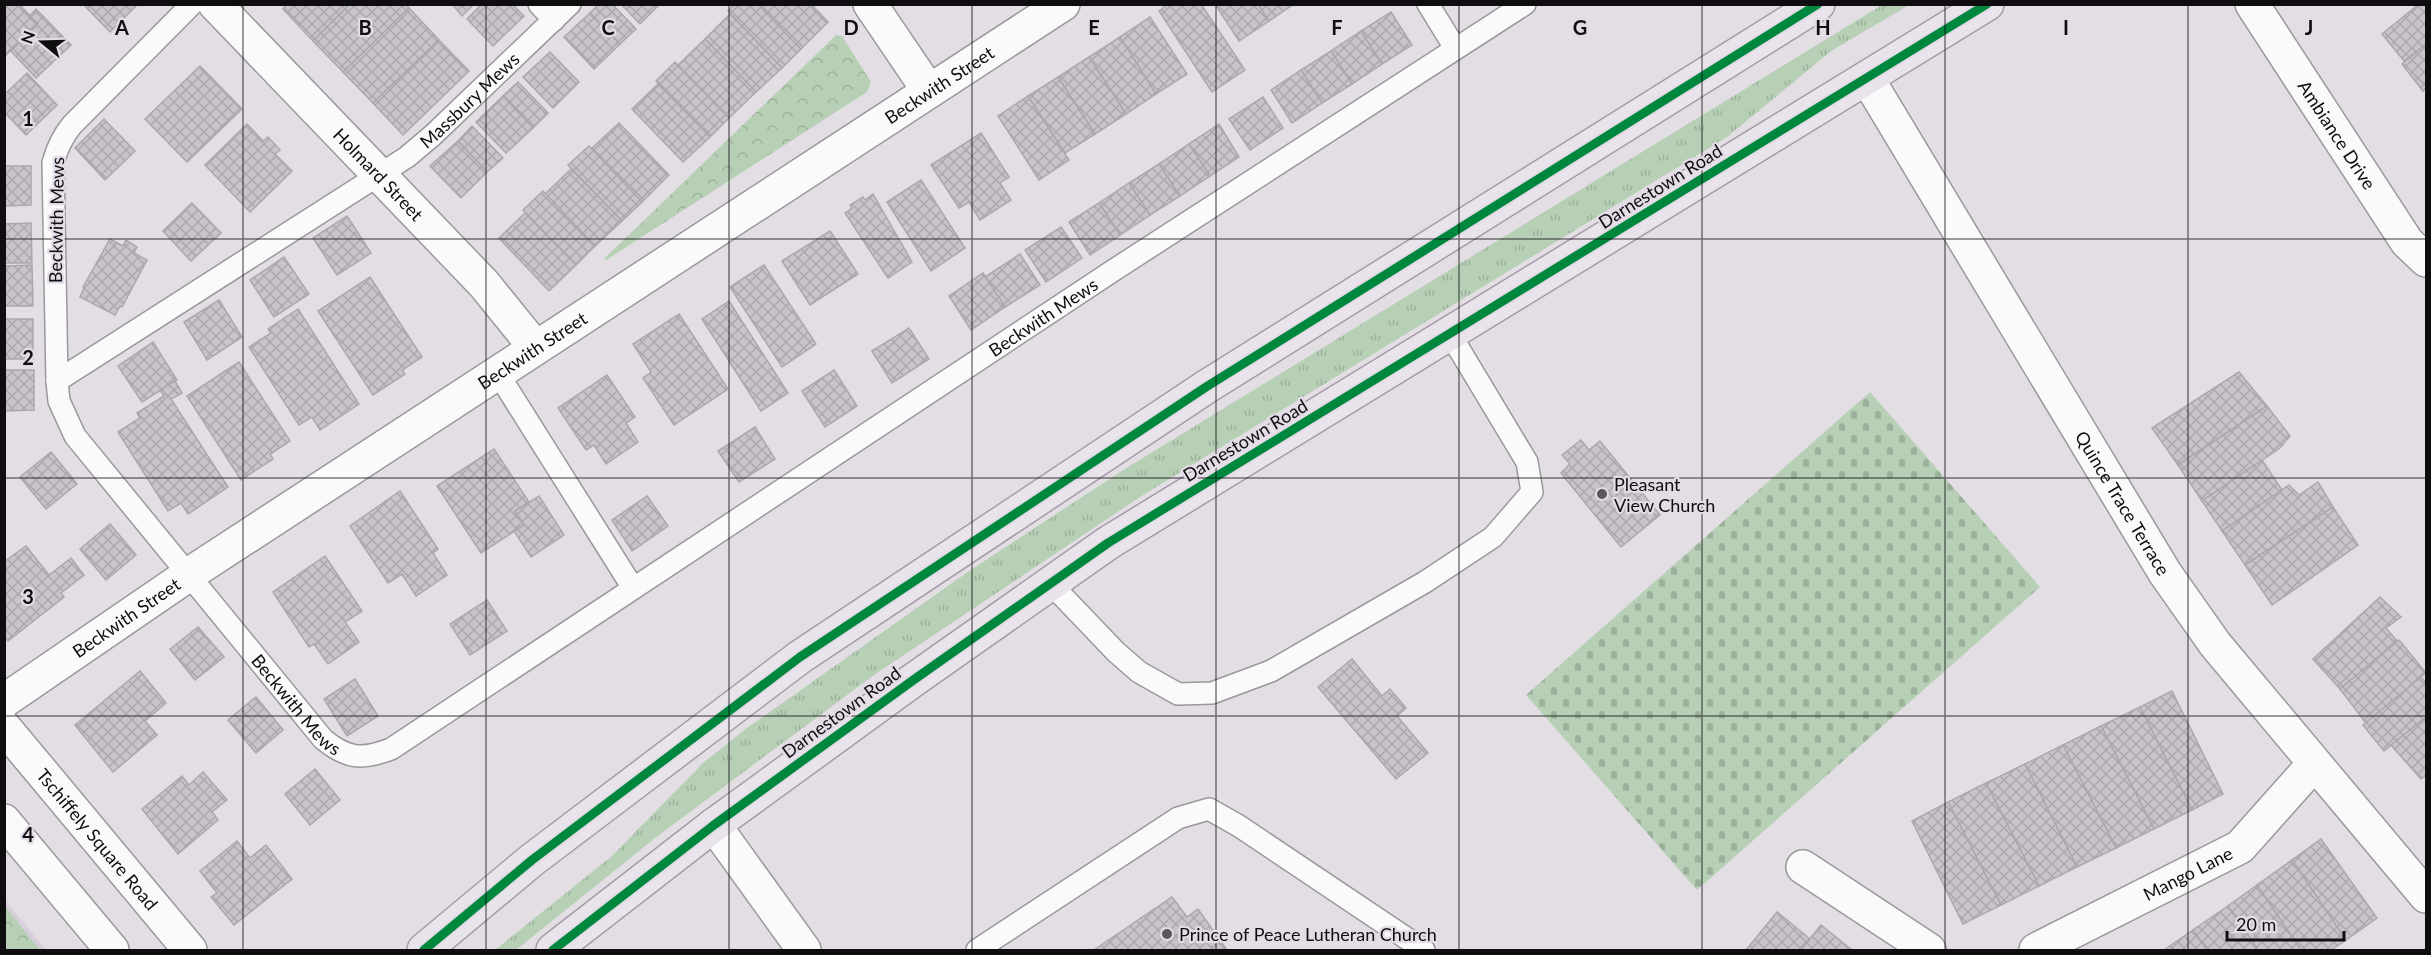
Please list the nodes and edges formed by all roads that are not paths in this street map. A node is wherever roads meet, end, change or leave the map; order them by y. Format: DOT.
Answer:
graph roads {
  1 [pos="192,4"];
  2 [pos="215,4"];
  3 [pos="539,4"];
  4 [pos="570,4"];
  5 [pos="870,4"];
  6 [pos="1063,4"];
  7 [pos="1428,4"];
  8 [pos="1525,4"];
  9 [pos="1818,4"];
  10 [pos="1987,4"];
  11 [pos="2252,4"];
  12 [pos="554,20"];
  13 [pos="1455,48"];
  14 [pos="1867,78"];
  15 [pos="929,91"];
  16 [pos="380,175"];
  17 [pos="2427,260"];
  18 [pos="1450,334"];
  19 [pos="535,347"];
  20 [pos="497,372"];
  21 [pos="57,381"];
  22 [pos="188,574"];
  23 [pos="1050,583"];
  24 [pos="633,588"];
  25 [pos="4,700"];
  26 [pos="4,727"];
  27 [pos="2314,764"];
  28 [pos="4,821"];
  29 [pos="714,825"];
  30 [pos="1803,867"];
  31 [pos="2427,897"];
  32 [pos="112,951"];
  33 [pos="190,951"];
  34 [pos="424,951"];
  35 [pos="553,951"];
  36 [pos="804,951"];
  37 [pos="977,951"];
  38 [pos="1424,951"];
  39 [pos="1929,951"];
  40 [pos="2036,951"];
  1 -- 21 [label="lane, Beckwith Mews"];
  2 -- 16 [label="street, Holmard Street"];
  3 -- 12 [label="lane"];
  4 -- 12 [label="lane, Massbury Mews"];
  5 -- 15 [label="street"];
  6 -- 15 [label="street, Beckwith Street"];
  7 -- 13 [label="lane"];
  8 -- 13 [label="lane, Beckwith Mews"];
  9 -- 34 [label="main road"];
  10 -- 14 [label="main road, Darnestown Road"];
  11 -- 17 [label="street, Ambiance Drive"];
  12 -- 16 [label="lane, Massbury Mews"];
  13 -- 24 [label="lane, Beckwith Mews"];
  14 -- 18 [label="main road, Darnestown Road"];
  14 -- 27 [label="street, Quince Trace Terrace"];
  15 -- 19 [label="street, Beckwith Street"];
  16 -- 19 [label="street, Holmard Street"];
  16 -- 21 [label="lane"];
  18 -- 23 [label="main road, Darnestown Road"];
  18 -- 23 [label="lane"];
  19 -- 20 [label="street, Beckwith Street"];
  20 -- 22 [label="street, Beckwith Street"];
  20 -- 24 [label="lane"];
  21 -- 22 [label="lane, Beckwith Mews"];
  22 -- 24 [label="lane, Beckwith Mews"];
  22 -- 25 [label="street, Beckwith Street"];
  23 -- 29 [label="main road, Darnestown Road"];
  26 -- 33 [label="street, Tschiffely Square Road"];
  27 -- 31 [label="street, Quince Trace Terrace"];
  27 -- 40 [label="street, Mango Lane"];
  28 -- 32 [label="street"];
  29 -- 35 [label="main road, Darnestown Road"];
  29 -- 36 [label="street"];
  30 -- 39 [label="street"];
  37 -- 38 [label="lane"];
}
